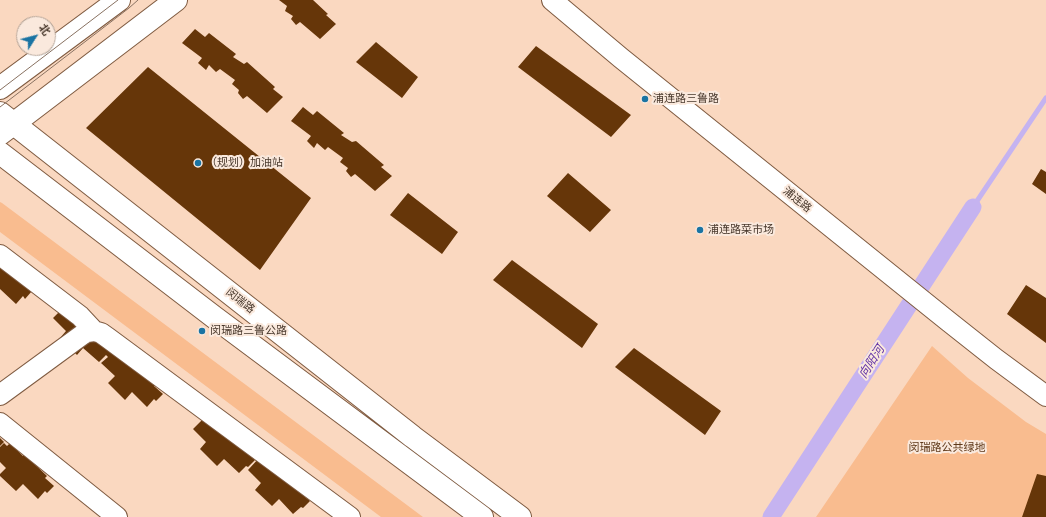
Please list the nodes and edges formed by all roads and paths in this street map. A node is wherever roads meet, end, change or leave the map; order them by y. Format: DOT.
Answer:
graph roads {
  1 [pos="119,0"];
  2 [pos="176,0"];
  3 [pos="552,0"];
  4 [pos="0,88"];
  5 [pos="5,123"];
  6 [pos="0,153"];
  7 [pos="0,255"];
  8 [pos="94,331"];
  9 [pos="0,395"];
  10 [pos="1046,396"];
  11 [pos="0,423"];
  12 [pos="117,517"];
  13 [pos="350,517"];
  14 [pos="482,517"];
  15 [pos="520,517"];
  1 -- 4 [label="main road"];
  2 -- 5 [label="main road"];
  3 -- 10 [label="street, 浦连路"];
  5 -- 15 [label="main road, 闵瑞路"];
  6 -- 14 [label="main road"];
  7 -- 8 [label="street"];
  8 -- 9 [label="street"];
  8 -- 13 [label="street"];
  11 -- 12 [label="street"];
}
